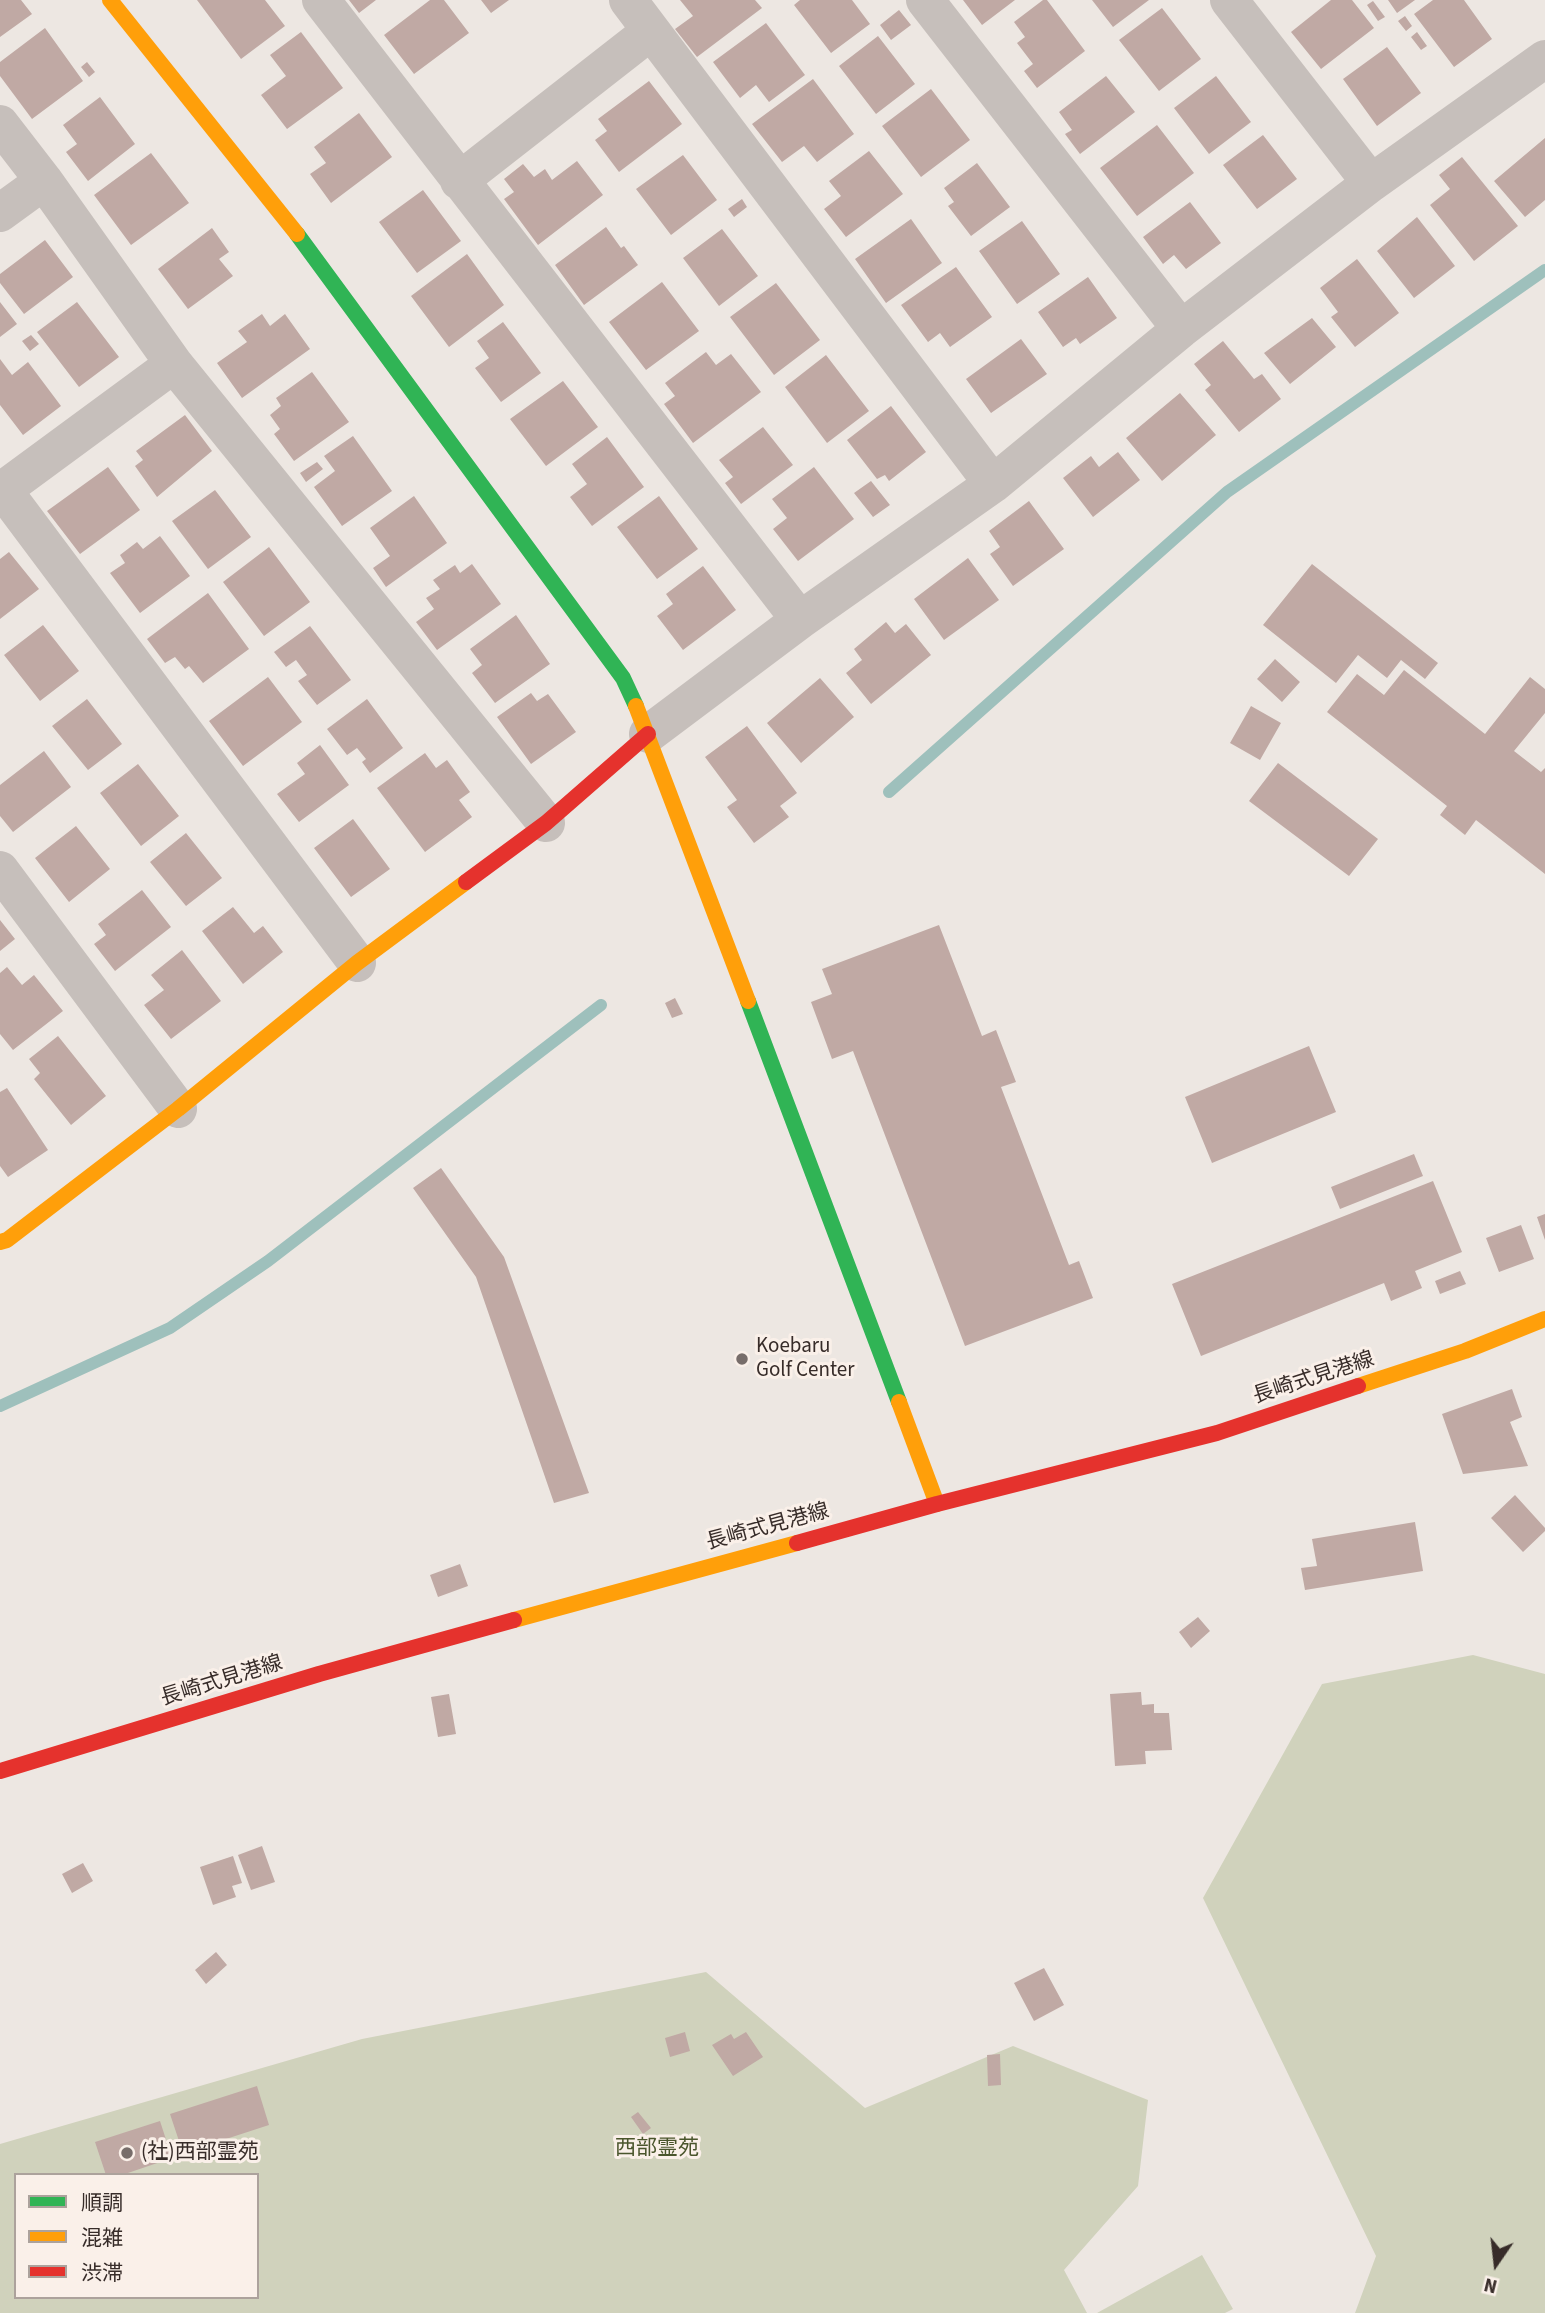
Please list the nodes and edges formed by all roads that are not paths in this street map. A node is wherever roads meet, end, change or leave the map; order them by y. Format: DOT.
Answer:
graph roads {
  1 [pos="110,0"];
  2 [pos="321,0"];
  3 [pos="628,0"];
  4 [pos="925,0"];
  5 [pos="1229,0"];
  6 [pos="651,31"];
  7 [pos="1545,59"];
  8 [pos="0,124"];
  9 [pos="44,181"];
  10 [pos="459,181"];
  11 [pos="1371,183"];
  12 [pos="0,213"];
  13 [pos="1181,330"];
  14 [pos="174,364"];
  15 [pos="993,485"];
  16 [pos="1,491"];
  17 [pos="800,620"];
  18 [pos="648,734"];
  19 [pos="546,823"];
  20 [pos="0,870"];
  21 [pos="357,963"];
  22 [pos="178,1109"];
  23 [pos="2,1237"];
  24 [pos="1545,1319"];
  25 [pos="937,1504"];
  26 [pos="0,1772"];
  1 -- 18 [label="street"];
  2 -- 10 [label="street"];
  3 -- 6 [label="street"];
  4 -- 13 [label="street"];
  5 -- 11 [label="street"];
  6 -- 10 [label="street"];
  6 -- 15 [label="street"];
  7 -- 11 [label="street"];
  8 -- 9 [label="street"];
  9 -- 12 [label="street"];
  9 -- 14 [label="street"];
  10 -- 17 [label="street"];
  11 -- 13 [label="street"];
  13 -- 15 [label="street"];
  14 -- 16 [label="street"];
  14 -- 19 [label="street"];
  15 -- 17 [label="street"];
  16 -- 21 [label="street"];
  17 -- 18 [label="street"];
  18 -- 19 [label="street"];
  18 -- 25 [label="street"];
  19 -- 21 [label="street"];
  20 -- 22 [label="street"];
  21 -- 22 [label="street"];
  22 -- 23 [label="street"];
  24 -- 25 [label="street, 長崎式見港線"];
  25 -- 26 [label="street, 長崎式見港線"];
}
